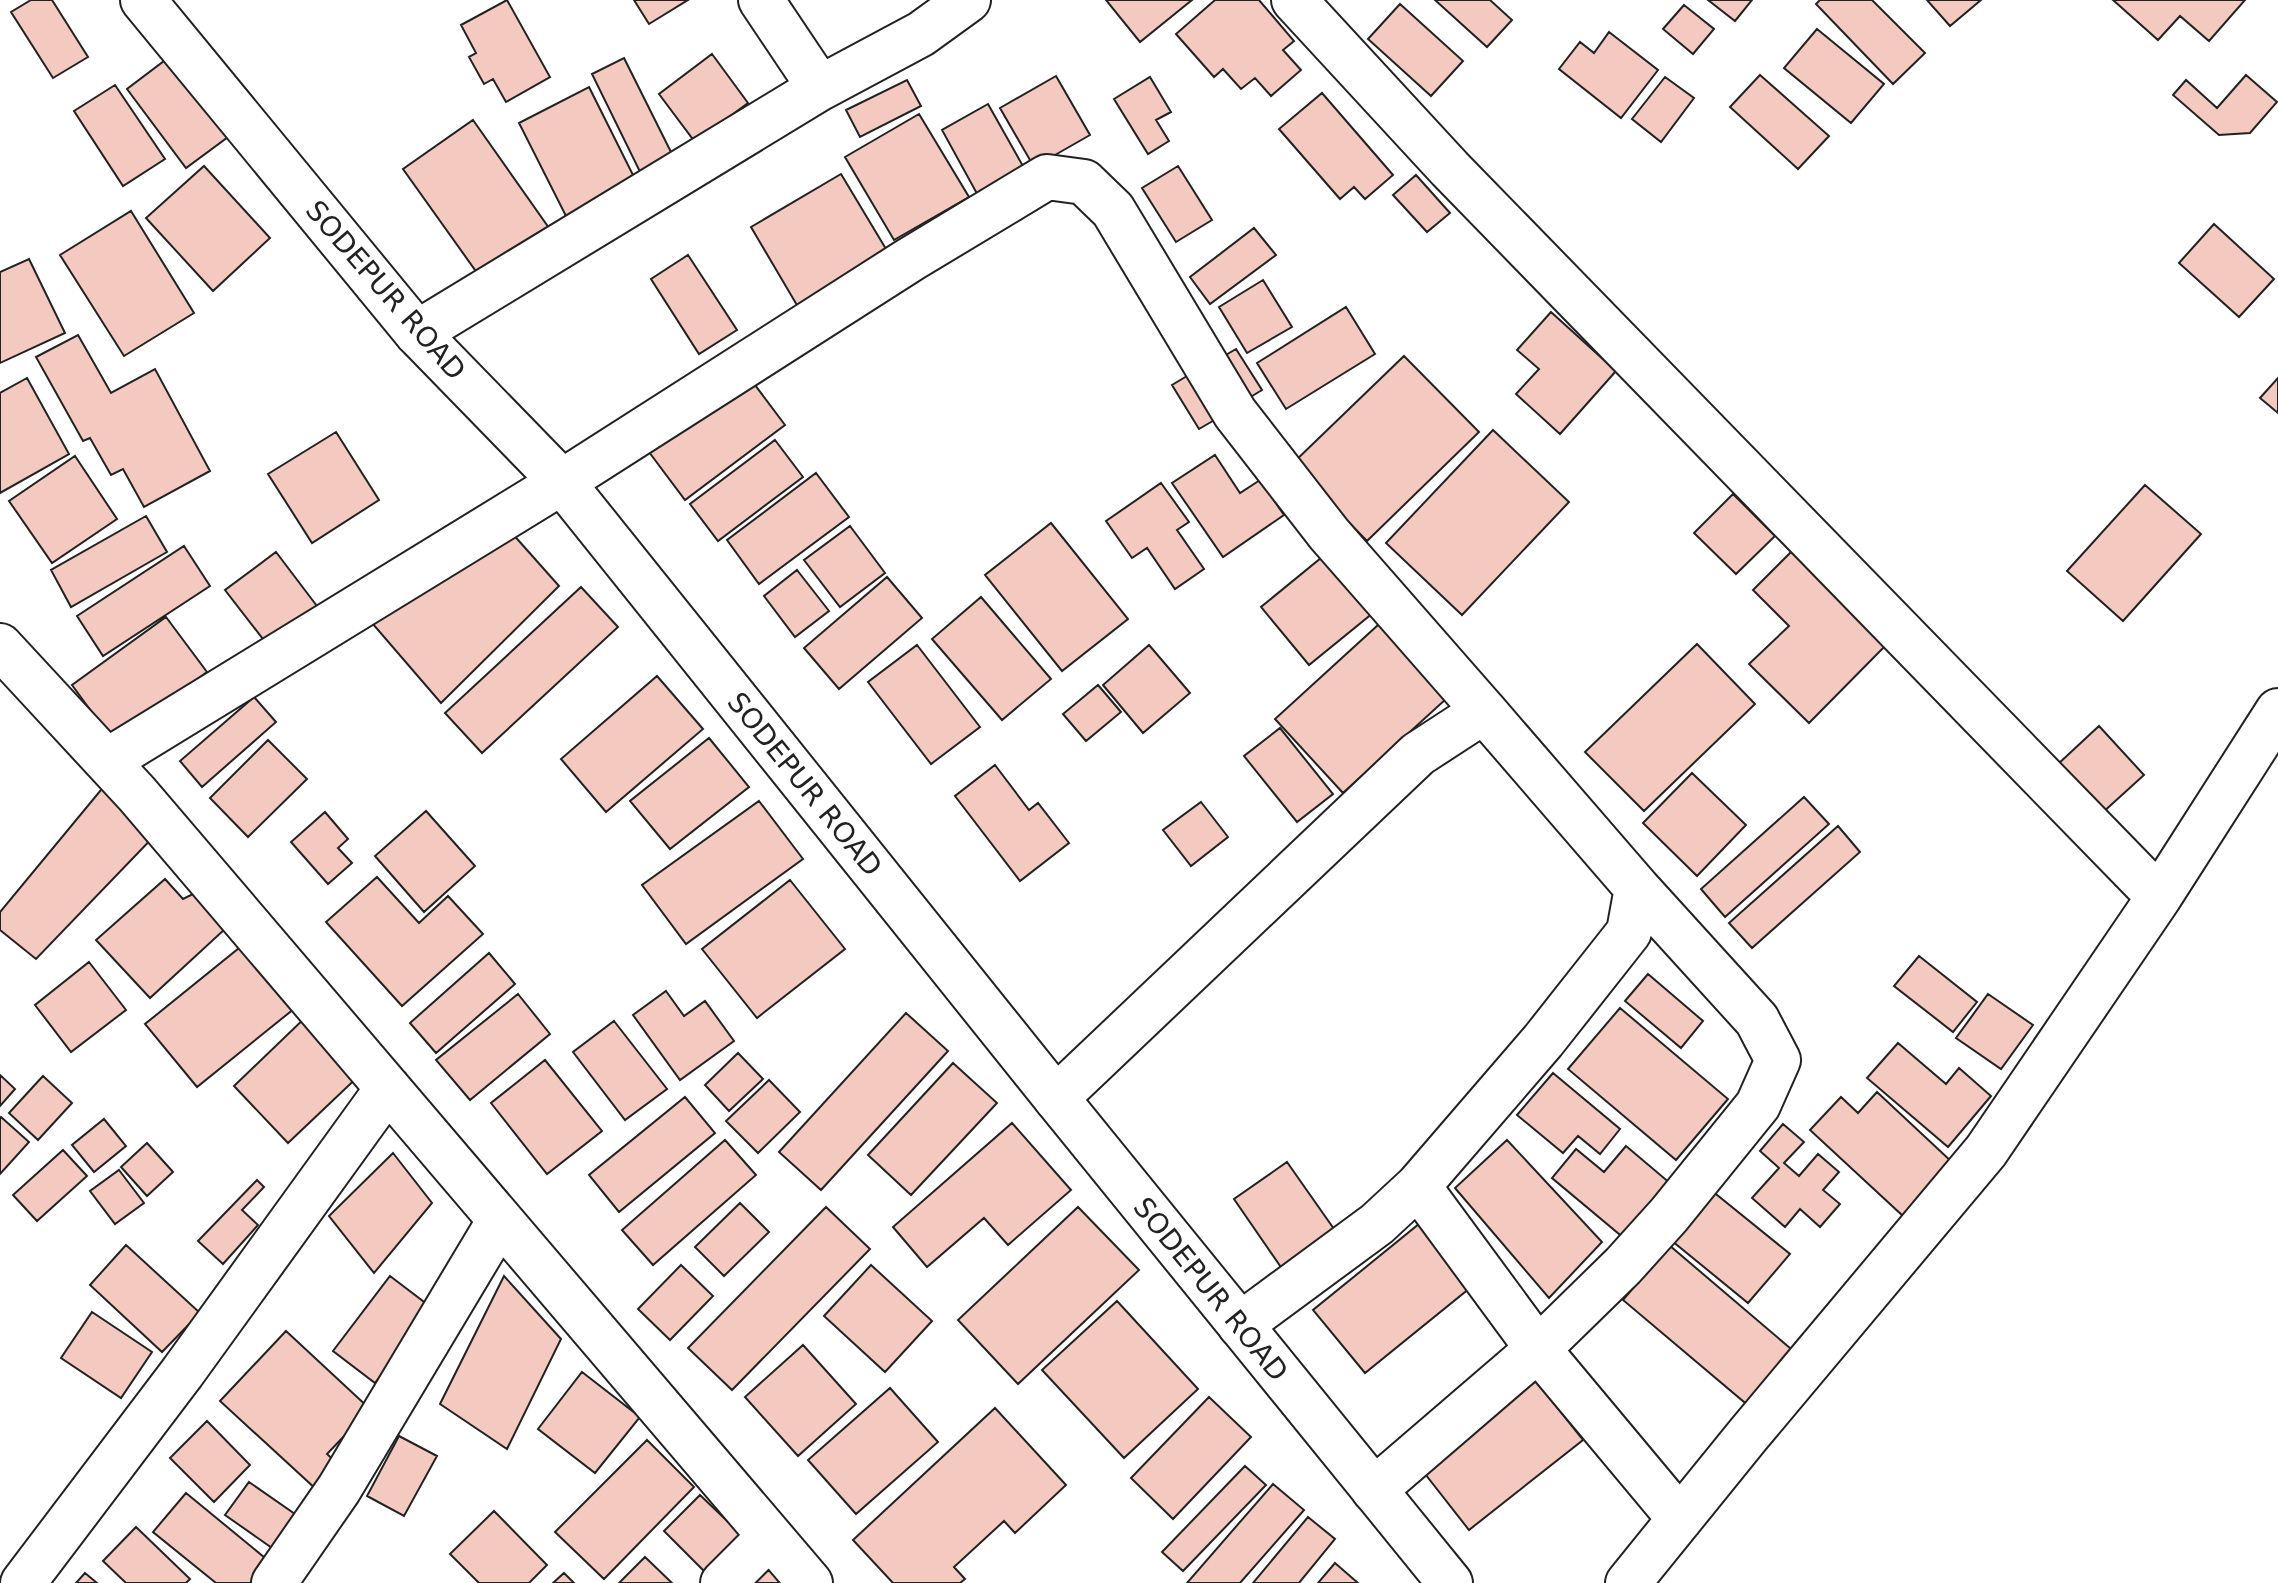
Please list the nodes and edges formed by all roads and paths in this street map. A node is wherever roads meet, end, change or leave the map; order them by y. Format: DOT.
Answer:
graph roads {
  1 [pos="143,0"];
  2 [pos="761,0"];
  3 [pos="968,0"];
  4 [pos="1294,0"];
  5 [pos="820,88"];
  6 [pos="417,333"];
  7 [pos="562,482"];
  8 [pos="0,646"];
  9 [pos="1484,711"];
  10 [pos="2278,711"];
  11 [pos="107,761"];
  12 [pos="1637,888"];
  13 [pos="2159,897"];
  14 [pos="388,1088"];
  15 [pos="1056,1098"];
  16 [pos="1418,1186"];
  17 [pos="500,1220"];
  18 [pos="1240,1325"];
  19 [pos="1538,1349"];
  20 [pos="1374,1490"];
  21 [pos="1680,1519"];
  22 [pos="770,1536"];
  23 [pos="23,1583"];
  24 [pos="274,1583"];
  25 [pos="723,1583"];
  26 [pos="810,1583"];
  27 [pos="1450,1583"];
  28 [pos="1628,1583"];
  1 -- 6 [label="street, SODEPUR ROAD"];
  2 -- 5 [label="street"];
  3 -- 5 [label="street"];
  4 -- 13 [label="street"];
  5 -- 6 [label="street"];
  6 -- 7 [label="street, SODEPUR ROAD"];
  7 -- 9 [label="street"];
  7 -- 11 [label="street"];
  7 -- 15 [label="street, SODEPUR ROAD"];
  8 -- 11 [label="street"];
  9 -- 12 [label="street"];
  9 -- 15 [label="street"];
  10 -- 13 [label="street"];
  11 -- 14 [label="street"];
  12 -- 16 [label="street"];
  12 -- 19 [label="street"];
  13 -- 21 [label="street"];
  14 -- 17 [label="street"];
  14 -- 23 [label="street"];
  15 -- 18 [label="street, SODEPUR ROAD"];
  16 -- 18 [label="street"];
  16 -- 19 [label="street"];
  17 -- 22 [label="street"];
  17 -- 24 [label="street"];
  18 -- 20 [label="street, SODEPUR ROAD"];
  19 -- 20 [label="street"];
  19 -- 21 [label="street"];
  20 -- 27 [label="street, SODEPUR ROAD"];
  21 -- 28 [label="street"];
  22 -- 25 [label="street"];
  22 -- 26 [label="street"];
}
